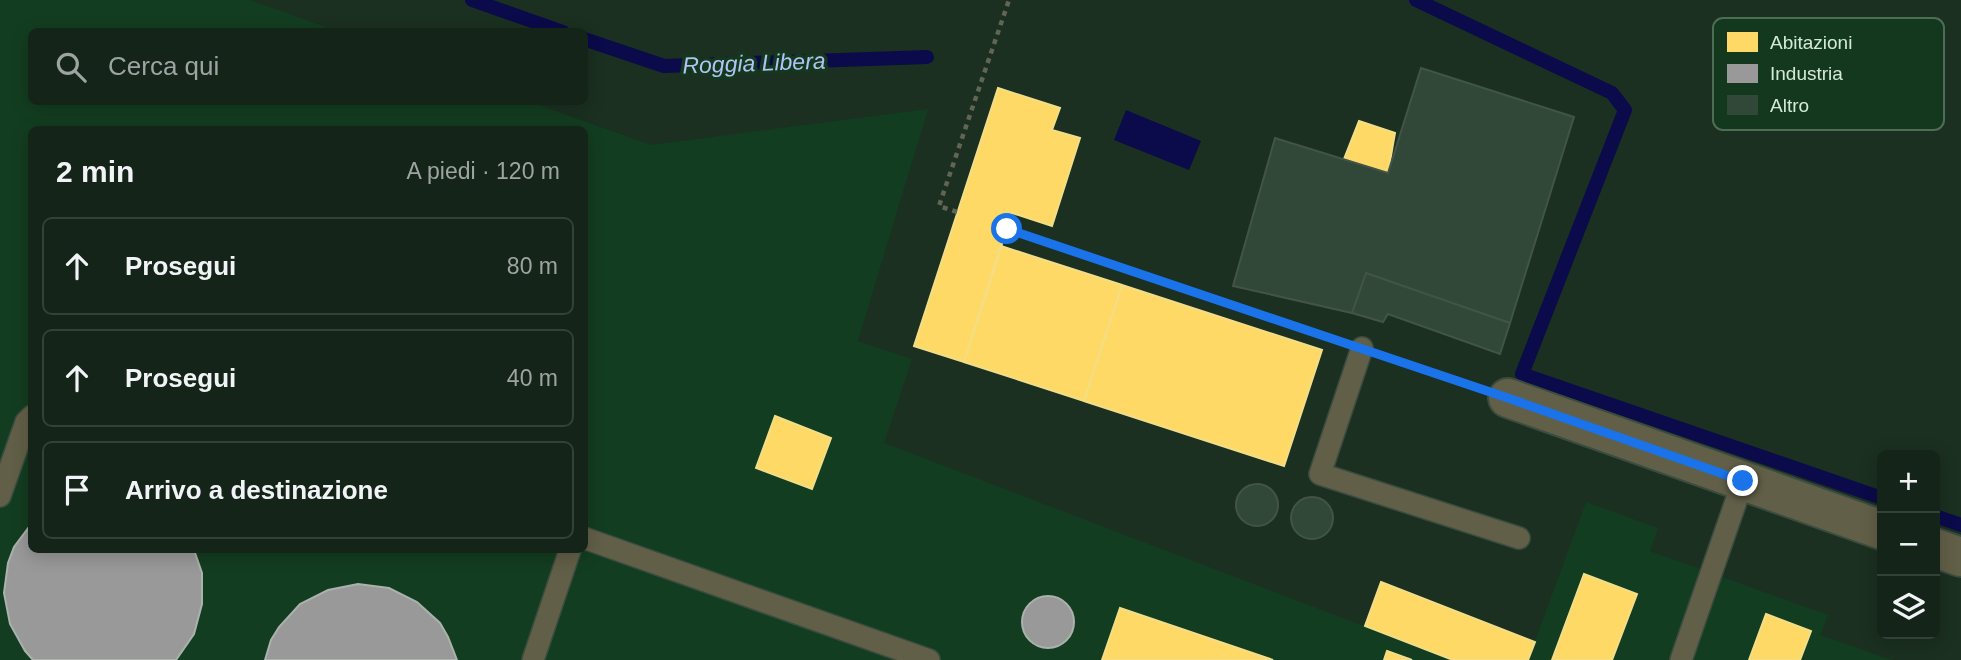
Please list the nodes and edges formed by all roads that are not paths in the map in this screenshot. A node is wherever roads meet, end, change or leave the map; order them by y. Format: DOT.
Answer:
graph roads {
  1 [pos="1362,348"];
  2 [pos="1508,398"];
  3 [pos="28,420"];
  4 [pos="1743,481"];
  5 [pos="0,495"];
  6 [pos="1877,528"];
  7 [pos="1519,538"];
  8 [pos="588,539"];
  9 [pos="1940,550"];
  10 [pos="569,553"];
  11 [pos="1961,557"];
  12 [pos="533,660"];
  13 [pos="929,660"];
  14 [pos="1681,660"];
  1 -- 7 [label="lane"];
  2 -- 4 [label="street"];
  3 -- 5 [label="lane"];
  4 -- 6 [label="street"];
  4 -- 14 [label="lane"];
  8 -- 13 [label="lane"];
  9 -- 11 [label="street"];
  10 -- 12 [label="lane"];
}
